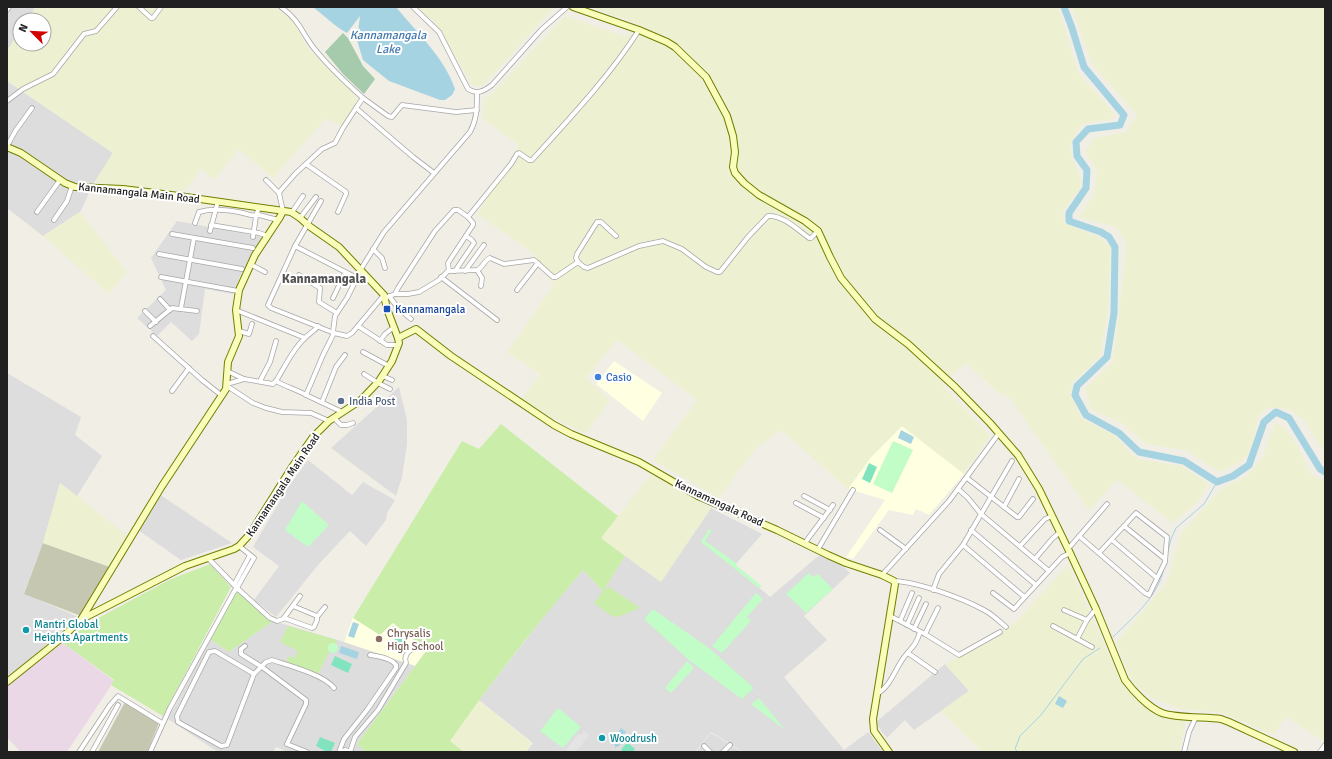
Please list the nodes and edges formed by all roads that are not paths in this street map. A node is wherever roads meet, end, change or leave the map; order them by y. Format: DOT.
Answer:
graph roads {
  1 [pos="9,7"];
  2 [pos="117,7"];
  3 [pos="139,7"];
  4 [pos="161,7"];
  5 [pos="281,7"];
  6 [pos="413,7"];
  7 [pos="567,7"];
  8 [pos="573,7"];
  9 [pos="7,10"];
  10 [pos="639,30"];
  11 [pos="477,93"];
  12 [pos="363,98"];
  13 [pos="7,101"];
  14 [pos="32,108"];
  15 [pos="356,108"];
  16 [pos="477,110"];
  17 [pos="8,148"];
  18 [pos="306,164"];
  19 [pos="434,172"];
  20 [pos="60,180"];
  21 [pos="266,180"];
  22 [pos="72,186"];
  23 [pos="279,193"];
  24 [pos="303,196"];
  25 [pos="316,197"];
  26 [pos="218,201"];
  27 [pos="321,201"];
  28 [pos="259,207"];
  29 [pos="216,210"];
  30 [pos="283,211"];
  31 [pos="37,212"];
  32 [pos="292,212"];
  33 [pos="338,212"];
  34 [pos="256,216"];
  35 [pos="300,218"];
  36 [pos="468,218"];
  37 [pos="54,220"];
  38 [pos="278,220"];
  39 [pos="195,223"];
  40 [pos="306,224"];
  41 [pos="211,225"];
  42 [pos="818,231"];
  43 [pos="210,232"];
  44 [pos="254,232"];
  45 [pos="172,234"];
  46 [pos="268,236"];
  47 [pos="466,236"];
  48 [pos="616,236"];
  49 [pos="252,237"];
  50 [pos="194,238"];
  51 [pos="484,245"];
  52 [pos="295,246"];
  53 [pos="253,248"];
  54 [pos="373,249"];
  55 [pos="159,254"];
  56 [pos="190,259"];
  57 [pos="578,262"];
  58 [pos="538,263"];
  59 [pos="250,264"];
  60 [pos="385,268"];
  61 [pos="242,269"];
  62 [pos="361,269"];
  63 [pos="477,270"];
  64 [pos="449,271"];
  65 [pos="455,271"];
  66 [pos="465,271"];
  67 [pos="265,272"];
  68 [pos="345,273"];
  69 [pos="299,275"];
  70 [pos="161,277"];
  71 [pos="366,277"];
  72 [pos="357,278"];
  73 [pos="441,278"];
  74 [pos="186,281"];
  75 [pos="481,286"];
  76 [pos="517,290"];
  77 [pos="238,291"];
  78 [pos="395,294"];
  79 [pos="386,296"];
  80 [pos="333,298"];
  81 [pos="160,299"];
  82 [pos="181,308"];
  83 [pos="170,310"];
  84 [pos="236,310"];
  85 [pos="145,311"];
  86 [pos="197,311"];
  87 [pos="337,313"];
  88 [pos="411,319"];
  89 [pos="497,320"];
  90 [pos="156,322"];
  91 [pos="252,324"];
  92 [pos="150,326"];
  93 [pos="318,326"];
  94 [pos="358,326"];
  95 [pos="394,327"];
  96 [pos="239,331"];
  97 [pos="334,333"];
  98 [pos="153,336"];
  99 [pos="305,338"];
  100 [pos="398,338"];
  101 [pos="276,341"];
  102 [pos="380,341"];
  103 [pos="398,345"];
  104 [pos="363,352"];
  105 [pos="345,355"];
  106 [pos="389,366"];
  107 [pos="189,368"];
  108 [pos="227,371"];
  109 [pos="364,374"];
  110 [pos="383,376"];
  111 [pos="244,379"];
  112 [pos="392,380"];
  113 [pos="260,381"];
  114 [pos="276,381"];
  115 [pos="378,383"];
  116 [pos="227,385"];
  117 [pos="390,389"];
  118 [pos="172,391"];
  119 [pos="221,395"];
  120 [pos="306,395"];
  121 [pos="322,402"];
  122 [pos="342,412"];
  123 [pos="331,419"];
  124 [pos="353,423"];
  125 [pos="999,433"];
  126 [pos="1012,460"];
  127 [pos="967,478"];
  128 [pos="1019,479"];
  129 [pos="958,489"];
  130 [pos="853,490"];
  131 [pos="804,496"];
  132 [pos="992,496"];
  133 [pos="1033,499"];
  134 [pos="796,503"];
  135 [pos="1107,504"];
  136 [pos="833,505"];
  137 [pos="1004,507"];
  138 [pos="830,510"];
  139 [pos="981,514"];
  140 [pos="1052,516"];
  141 [pos="824,518"];
  142 [pos="1124,526"];
  143 [pos="880,530"];
  144 [pos="971,530"];
  145 [pos="1060,532"];
  146 [pos="1079,536"];
  147 [pos="1112,540"];
  148 [pos="805,543"];
  149 [pos="963,545"];
  150 [pos="239,546"];
  151 [pos="1020,546"];
  152 [pos="818,549"];
  153 [pos="906,549"];
  154 [pos="1069,551"];
  155 [pos="1099,553"];
  156 [pos="208,558"];
  157 [pos="1034,559"];
  158 [pos="1165,559"];
  159 [pos="1049,571"];
  160 [pos="882,574"];
  161 [pos="1157,578"];
  162 [pos="894,581"];
  163 [pos="1036,586"];
  164 [pos="236,587"];
  165 [pos="932,590"];
  166 [pos="912,593"];
  167 [pos="993,593"];
  168 [pos="300,596"];
  169 [pos="1025,597"];
  170 [pos="919,598"];
  171 [pos="926,604"];
  172 [pos="293,606"];
  173 [pos="325,607"];
  174 [pos="938,608"];
  175 [pos="1096,609"];
  176 [pos="1064,610"];
  177 [pos="890,616"];
  178 [pos="317,617"];
  179 [pos="284,618"];
  180 [pos="82,619"];
  181 [pos="1087,620"];
  182 [pos="900,621"];
  183 [pos="907,625"];
  184 [pos="1053,626"];
  185 [pos="1006,627"];
  186 [pos="914,629"];
  187 [pos="920,632"];
  188 [pos="1000,632"];
  189 [pos="925,634"];
  190 [pos="1077,639"];
  191 [pos="245,646"];
  192 [pos="1092,647"];
  193 [pos="411,650"];
  194 [pos="908,653"];
  195 [pos="370,655"];
  196 [pos="262,667"];
  197 [pos="935,672"];
  198 [pos="254,674"];
  199 [pos="7,682"];
  200 [pos="334,688"];
  201 [pos="877,694"];
  202 [pos="118,705"];
  203 [pos="1196,717"];
  204 [pos="162,723"];
  205 [pos="345,738"];
  206 [pos="353,742"];
  207 [pos="730,745"];
  208 [pos="1325,745"];
  209 [pos="704,746"];
  210 [pos="79,752"];
  211 [pos="92,752"];
  212 [pos="150,752"];
  213 [pos="308,752"];
  214 [pos="340,752"];
  215 [pos="350,752"];
  216 [pos="710,752"];
  217 [pos="723,752"];
  218 [pos="889,752"];
  219 [pos="1184,752"];
  220 [pos="1294,752"];
  221 [pos="1320,752"];
  1 -- 9 [label="street"];
  2 -- 13 [label="street"];
  3 -- 4 [label="street"];
  5 -- 12 [label="street"];
  6 -- 11 [label="street"];
  7 -- 11 [label="street"];
  8 -- 10 [label="street"];
  10 -- 36 [label="street"];
  10 -- 42 [label="street"];
  11 -- 16 [label="street"];
  12 -- 15 [label="street"];
  12 -- 16 [label="street"];
  14 -- 17 [label="street"];
  15 -- 18 [label="street"];
  15 -- 19 [label="street"];
  16 -- 19 [label="street"];
  17 -- 20 [label="street, Kannamangala Main Road"];
  18 -- 23 [label="street"];
  18 -- 33 [label="street"];
  19 -- 54 [label="street"];
  20 -- 22 [label="street, Kannamangala Main Road"];
  20 -- 31 [label="street"];
  21 -- 23 [label="street"];
  22 -- 26 [label="street, Kannamangala Main Road"];
  22 -- 37 [label="street"];
  23 -- 30 [label="street"];
  24 -- 32 [label="street"];
  25 -- 35 [label="street"];
  26 -- 28 [label="street, Kannamangala Main Road"];
  26 -- 29 [label="street"];
  27 -- 40 [label="street"];
  28 -- 30 [label="street, Kannamangala Main Road"];
  28 -- 34 [label="street"];
  29 -- 34 [label="street"];
  29 -- 39 [label="street"];
  29 -- 41 [label="street"];
  30 -- 32 [label="street, Kannamangala Main Road"];
  30 -- 38 [label="street"];
  32 -- 35 [label="street, Kannamangala Main Road"];
  34 -- 38 [label="street"];
  34 -- 44 [label="street"];
  35 -- 40 [label="street, Kannamangala Main Road"];
  36 -- 47 [label="street"];
  36 -- 78 [label="street"];
  38 -- 46 [label="street"];
  40 -- 52 [label="street"];
  40 -- 62 [label="street, Kannamangala Main Road"];
  41 -- 43 [label="street"];
  41 -- 44 [label="street"];
  42 -- 57 [label="street"];
  42 -- 125 [label="street"];
  44 -- 46 [label="street"];
  44 -- 49 [label="street"];
  45 -- 50 [label="street"];
  46 -- 59 [label="street"];
  47 -- 64 [label="street"];
  47 -- 65 [label="street"];
  48 -- 57 [label="street"];
  50 -- 53 [label="street"];
  50 -- 56 [label="street"];
  51 -- 66 [label="street"];
  52 -- 68 [label="street"];
  52 -- 93 [label="street"];
  54 -- 60 [label="street"];
  54 -- 62 [label="street"];
  55 -- 56 [label="street"];
  56 -- 61 [label="street"];
  56 -- 74 [label="street"];
  57 -- 58 [label="street"];
  58 -- 63 [label="street"];
  58 -- 76 [label="street"];
  59 -- 67 [label="street"];
  59 -- 77 [label="street"];
  62 -- 71 [label="street, Kannamangala Main Road"];
  63 -- 66 [label="street"];
  63 -- 75 [label="street"];
  64 -- 65 [label="street"];
  64 -- 73 [label="street"];
  65 -- 66 [label="street"];
  68 -- 72 [label="street"];
  68 -- 80 [label="street"];
  69 -- 87 [label="street"];
  70 -- 74 [label="street"];
  71 -- 72 [label="street"];
  71 -- 79 [label="street, Kannamangala Main Road"];
  72 -- 87 [label="street"];
  73 -- 78 [label="street"];
  73 -- 89 [label="street"];
  74 -- 77 [label="street"];
  74 -- 82 [label="street"];
  77 -- 84 [label="street"];
  78 -- 79 [label="street"];
  79 -- 88 [label="street"];
  79 -- 94 [label="street"];
  79 -- 95 [label="street, Kannamangala Main Road"];
  81 -- 83 [label="street"];
  82 -- 83 [label="street"];
  82 -- 86 [label="street"];
  83 -- 90 [label="street"];
  84 -- 96 [label="street"];
  84 -- 99 [label="street"];
  85 -- 90 [label="street"];
  87 -- 97 [label="street"];
  90 -- 92 [label="street"];
  91 -- 96 [label="street"];
  93 -- 97 [label="street"];
  93 -- 99 [label="street"];
  94 -- 97 [label="street"];
  94 -- 102 [label="street"];
  95 -- 100 [label="street, Kannamangala Main Road"];
  95 -- 102 [label="street"];
  96 -- 108 [label="street"];
  97 -- 120 [label="street"];
  98 -- 107 [label="street"];
  99 -- 114 [label="street"];
  100 -- 103 [label="street, Kannamangala Main Road"];
  100 -- 148 [label="street, Kannamangala Road"];
  101 -- 113 [label="street"];
  102 -- 103 [label="street"];
  103 -- 106 [label="street, Kannamangala Main Road"];
  104 -- 106 [label="street"];
  105 -- 121 [label="street"];
  106 -- 110 [label="street, Kannamangala Main Road"];
  107 -- 118 [label="street"];
  107 -- 119 [label="street"];
  108 -- 111 [label="street"];
  108 -- 116 [label="street"];
  109 -- 115 [label="street"];
  110 -- 112 [label="street"];
  110 -- 115 [label="street, Kannamangala Main Road"];
  111 -- 113 [label="street"];
  111 -- 116 [label="street"];
  113 -- 114 [label="street"];
  114 -- 120 [label="street"];
  115 -- 117 [label="street"];
  115 -- 122 [label="street, Kannamangala Main Road"];
  116 -- 119 [label="street"];
  116 -- 123 [label="street"];
  119 -- 180 [label="street"];
  120 -- 121 [label="street"];
  121 -- 122 [label="street"];
  122 -- 123 [label="street, Kannamangala Main Road"];
  123 -- 124 [label="street"];
  123 -- 150 [label="street, Kannamangala Main Road"];
  125 -- 127 [label="street"];
  125 -- 140 [label="street"];
  126 -- 132 [label="street"];
  127 -- 129 [label="street"];
  127 -- 132 [label="street"];
  128 -- 137 [label="street"];
  129 -- 139 [label="street"];
  129 -- 153 [label="street"];
  130 -- 152 [label="street"];
  131 -- 138 [label="street"];
  132 -- 137 [label="street"];
  132 -- 139 [label="street"];
  133 -- 137 [label="street"];
  134 -- 141 [label="street"];
  135 -- 146 [label="street"];
  136 -- 138 [label="street"];
  138 -- 141 [label="street"];
  139 -- 144 [label="street"];
  139 -- 151 [label="street"];
  140 -- 145 [label="street"];
  140 -- 151 [label="street"];
  141 -- 148 [label="street"];
  142 -- 147 [label="street"];
  142 -- 158 [label="street"];
  142 -- 158 [label="street"];
  143 -- 153 [label="street"];
  144 -- 149 [label="street"];
  144 -- 163 [label="street"];
  145 -- 154 [label="street"];
  145 -- 157 [label="street"];
  146 -- 154 [label="street"];
  146 -- 155 [label="street"];
  147 -- 155 [label="street"];
  147 -- 161 [label="street"];
  148 -- 152 [label="street, Kannamangala Road"];
  149 -- 165 [label="street"];
  149 -- 169 [label="street"];
  150 -- 156 [label="street, Kannamangala Main Road"];
  150 -- 164 [label="street"];
  151 -- 157 [label="street"];
  152 -- 160 [label="street, Kannamangala Road"];
  153 -- 160 [label="street"];
  154 -- 159 [label="street"];
  154 -- 175 [label="street"];
  155 -- 161 [label="street"];
  156 -- 164 [label="street"];
  156 -- 180 [label="street, Kannamangala Main Road"];
  157 -- 159 [label="street"];
  158 -- 161 [label="street"];
  159 -- 163 [label="street"];
  160 -- 162 [label="street, Kannamangala Road"];
  162 -- 165 [label="street"];
  162 -- 177 [label="street"];
  163 -- 169 [label="street"];
  164 -- 179 [label="street"];
  164 -- 204 [label="street"];
  165 -- 185 [label="street"];
  166 -- 182 [label="street"];
  167 -- 169 [label="street"];
  168 -- 172 [label="street"];
  170 -- 183 [label="street"];
  171 -- 186 [label="street"];
  172 -- 178 [label="street"];
  172 -- 179 [label="street"];
  173 -- 178 [label="street"];
  174 -- 189 [label="street"];
  175 -- 181 [label="street"];
  175 -- 203 [label="street"];
  176 -- 181 [label="street"];
  177 -- 182 [label="street"];
  177 -- 201 [label="street"];
  178 -- 179 [label="street"];
  180 -- 199 [label="street, Kannamangala Main Road"];
  181 -- 190 [label="street"];
  182 -- 183 [label="street"];
  183 -- 186 [label="street"];
  184 -- 190 [label="street"];
  186 -- 187 [label="street"];
  187 -- 189 [label="street"];
  187 -- 194 [label="street"];
  188 -- 189 [label="street"];
  190 -- 192 [label="street"];
  191 -- 196 [label="street"];
  193 -- 206 [label="street"];
  194 -- 197 [label="street"];
  194 -- 201 [label="street"];
  195 -- 205 [label="street"];
  196 -- 198 [label="street"];
  196 -- 200 [label="street"];
  196 -- 213 [label="street"];
  198 -- 198 [label="street"];
  201 -- 218 [label="street"];
  202 -- 211 [label="street"];
  203 -- 219 [label="street"];
  203 -- 220 [label="street"];
  204 -- 210 [label="street"];
  204 -- 212 [label="street"];
  205 -- 206 [label="street"];
  205 -- 214 [label="street"];
  206 -- 215 [label="street"];
  207 -- 217 [label="street"];
  208 -- 221 [label="street"];
  209 -- 216 [label="street"];
  214 -- 215 [label="street"];
}
